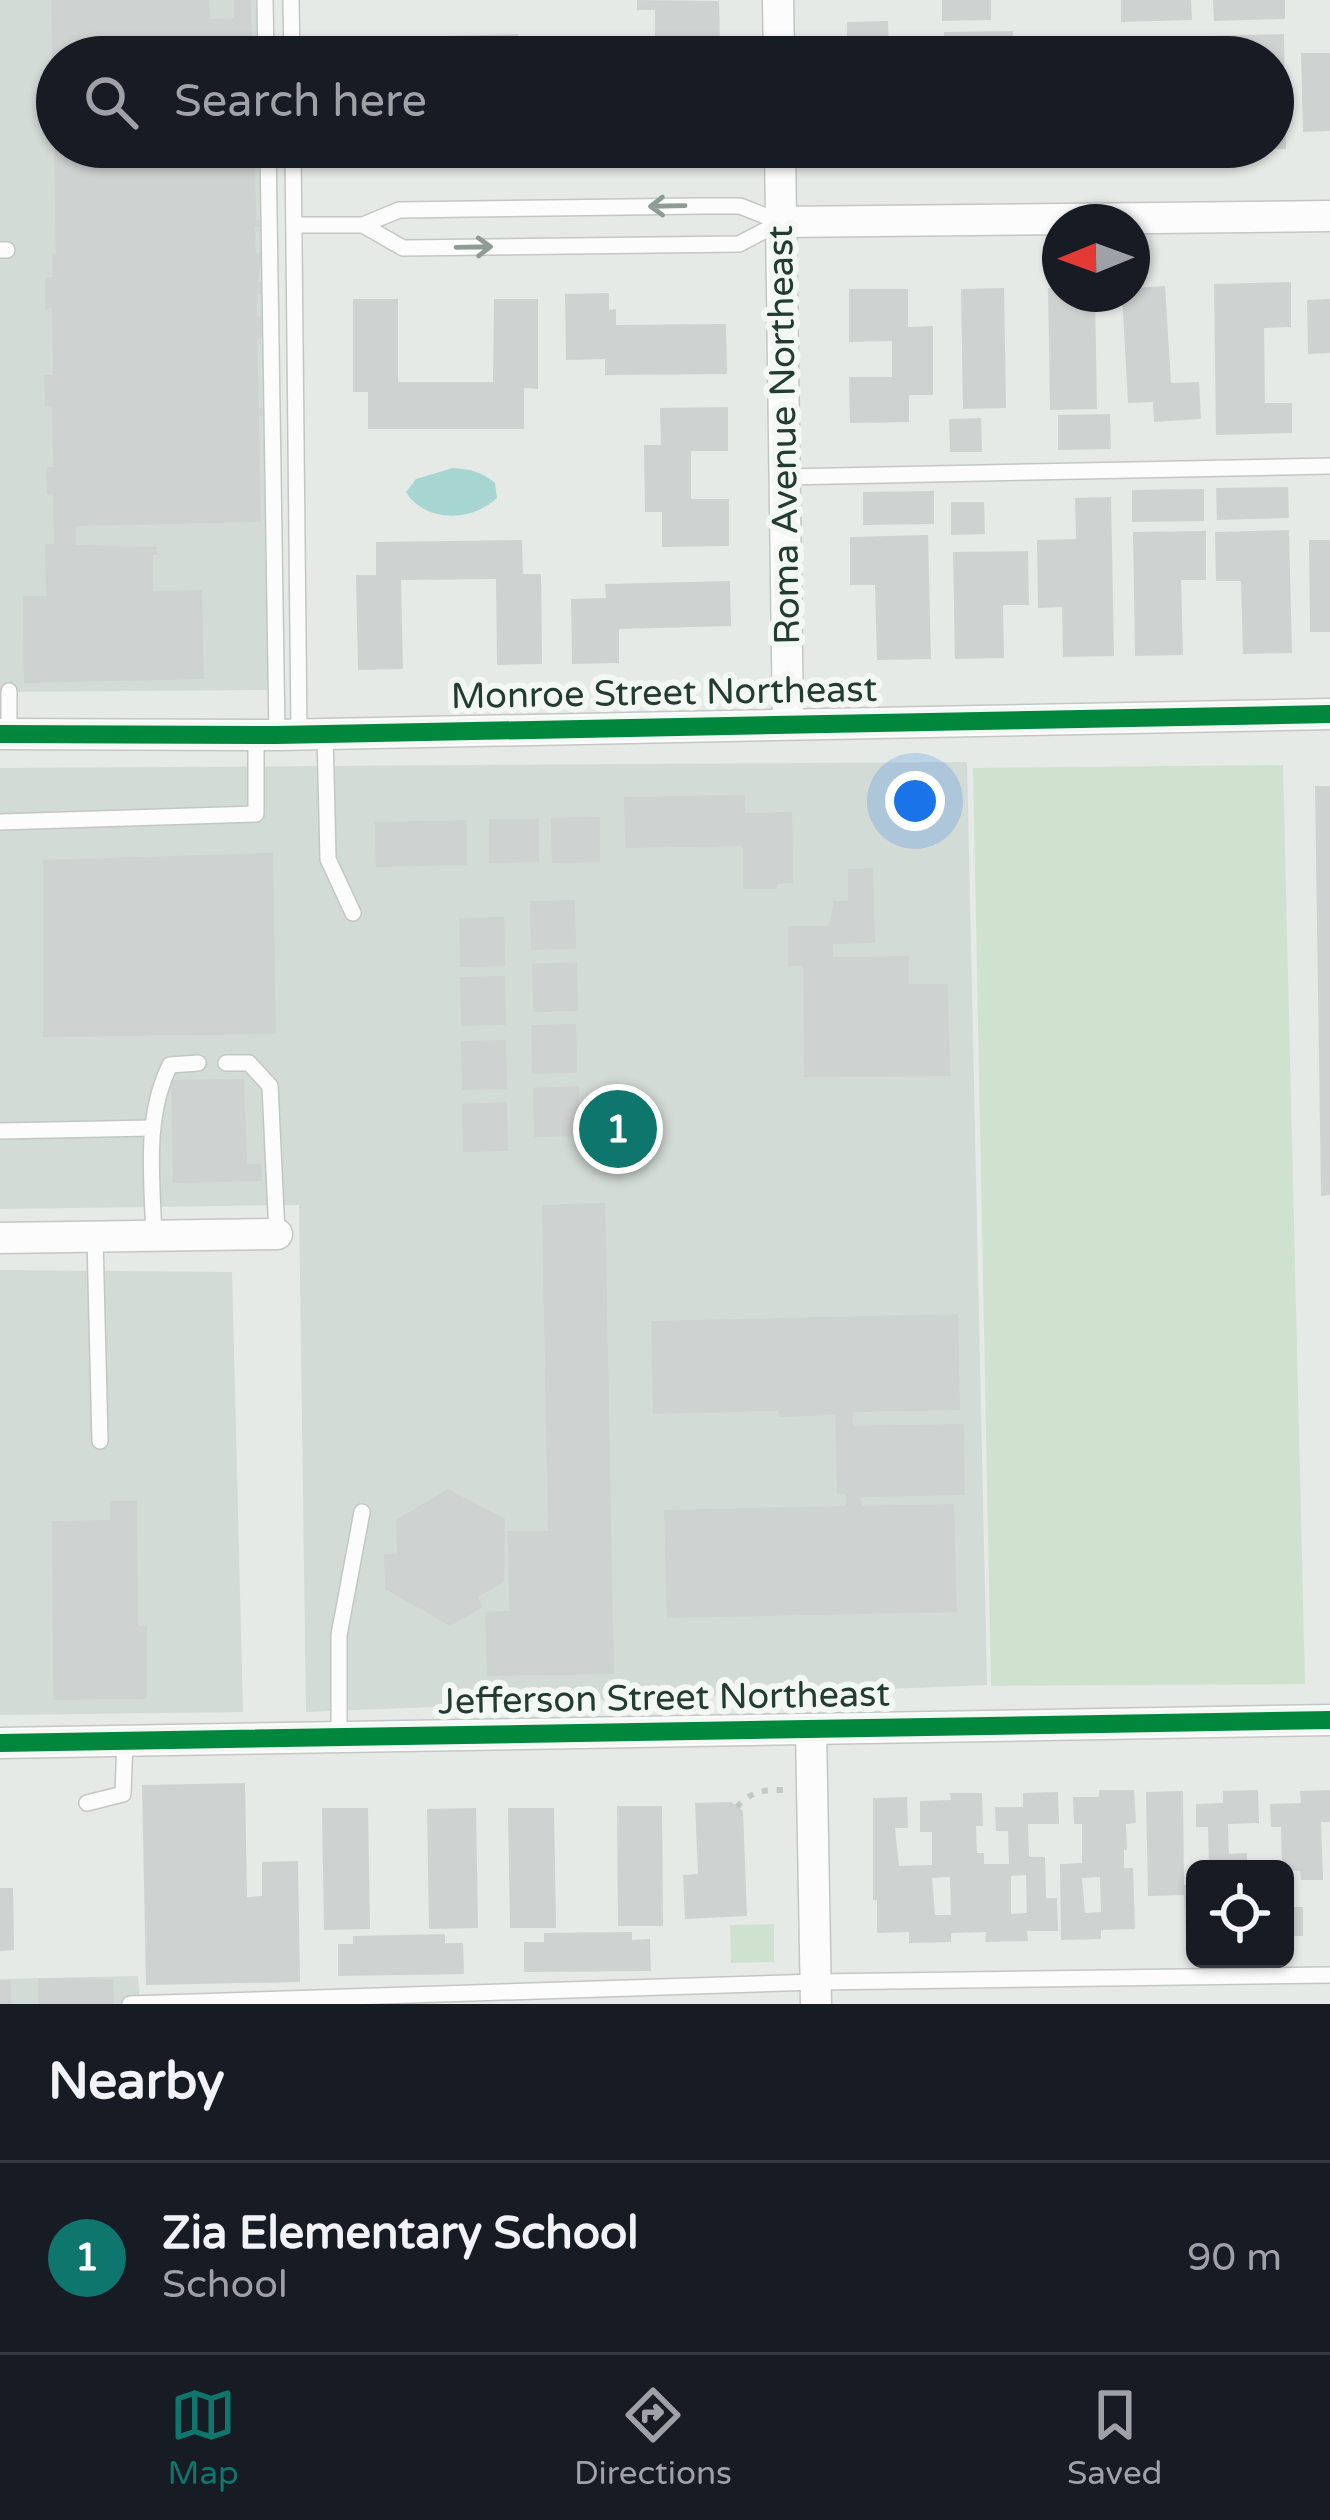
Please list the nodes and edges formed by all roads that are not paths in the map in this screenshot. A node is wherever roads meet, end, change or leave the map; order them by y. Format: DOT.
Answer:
graph roads {
  1 [pos="266,0"];
  2 [pos="291,0"];
  3 [pos="778,0"];
  4 [pos="266,36"];
  5 [pos="292,36"];
  6 [pos="779,36"];
  7 [pos="269,168"];
  8 [pos="294,168"];
  9 [pos="781,168"];
  10 [pos="1330,216"];
  11 [pos="782,222"];
  12 [pos="295,225"];
  13 [pos="363,225"];
  14 [pos="1330,466"];
  15 [pos="785,477"];
  16 [pos="9,691"];
  17 [pos="1330,714"];
  18 [pos="788,723"];
  19 [pos="4,735"];
  20 [pos="289,735"];
  21 [pos="0,822"];
  22 [pos="353,913"];
  23 [pos="226,1063"];
  24 [pos="198,1064"];
  25 [pos="152,1128"];
  26 [pos="0,1131"];
  27 [pos="277,1234"];
  28 [pos="154,1236"];
  29 [pos="95,1237"];
  30 [pos="0,1238"];
  31 [pos="100,1441"];
  32 [pos="362,1512"];
  33 [pos="1330,1720"];
  34 [pos="811,1729"];
  35 [pos="339,1737"];
  36 [pos="125,1740"];
  37 [pos="0,1743"];
  38 [pos="87,1803"];
  39 [pos="1330,1975"];
  40 [pos="816,1993"];
  41 [pos="130,2004"];
  1 -- 4 [label="lane"];
  2 -- 5 [label="lane"];
  3 -- 6 [label="street"];
  7 -- 20 [label="lane"];
  8 -- 12 [label="lane"];
  9 -- 11 [label="street, Roma Avenue Northeast"];
  10 -- 11 [label="street"];
  11 -- 13 [label="lane, one-way"];
  13 -- 11 [label="lane, one-way"];
  11 -- 15 [label="street, Roma Avenue Northeast"];
  12 -- 13 [label="lane"];
  12 -- 20 [label="lane"];
  14 -- 15 [label="lane"];
  15 -- 18 [label="street, Roma Avenue Northeast"];
  16 -- 19 [label="lane"];
  17 -- 18 [label="street, Monroe Street Northeast"];
  18 -- 20 [label="street, Monroe Street Northeast"];
  19 -- 20 [label="street, Monroe Street Northeast"];
  20 -- 21 [label="lane"];
  20 -- 22 [label="lane"];
  23 -- 27 [label="lane"];
  24 -- 25 [label="lane"];
  25 -- 26 [label="lane"];
  25 -- 28 [label="lane"];
  27 -- 28 [label="street"];
  28 -- 29 [label="street"];
  29 -- 30 [label="street"];
  29 -- 31 [label="lane"];
  32 -- 35 [label="lane"];
  33 -- 34 [label="street, Jefferson Street Northeast"];
  34 -- 35 [label="street, Jefferson Street Northeast"];
  34 -- 40 [label="street"];
  35 -- 36 [label="street, Jefferson Street Northeast"];
  36 -- 37 [label="street, Jefferson Street Northeast"];
  36 -- 38 [label="lane"];
  39 -- 40 [label="lane"];
  40 -- 41 [label="lane"];
}
